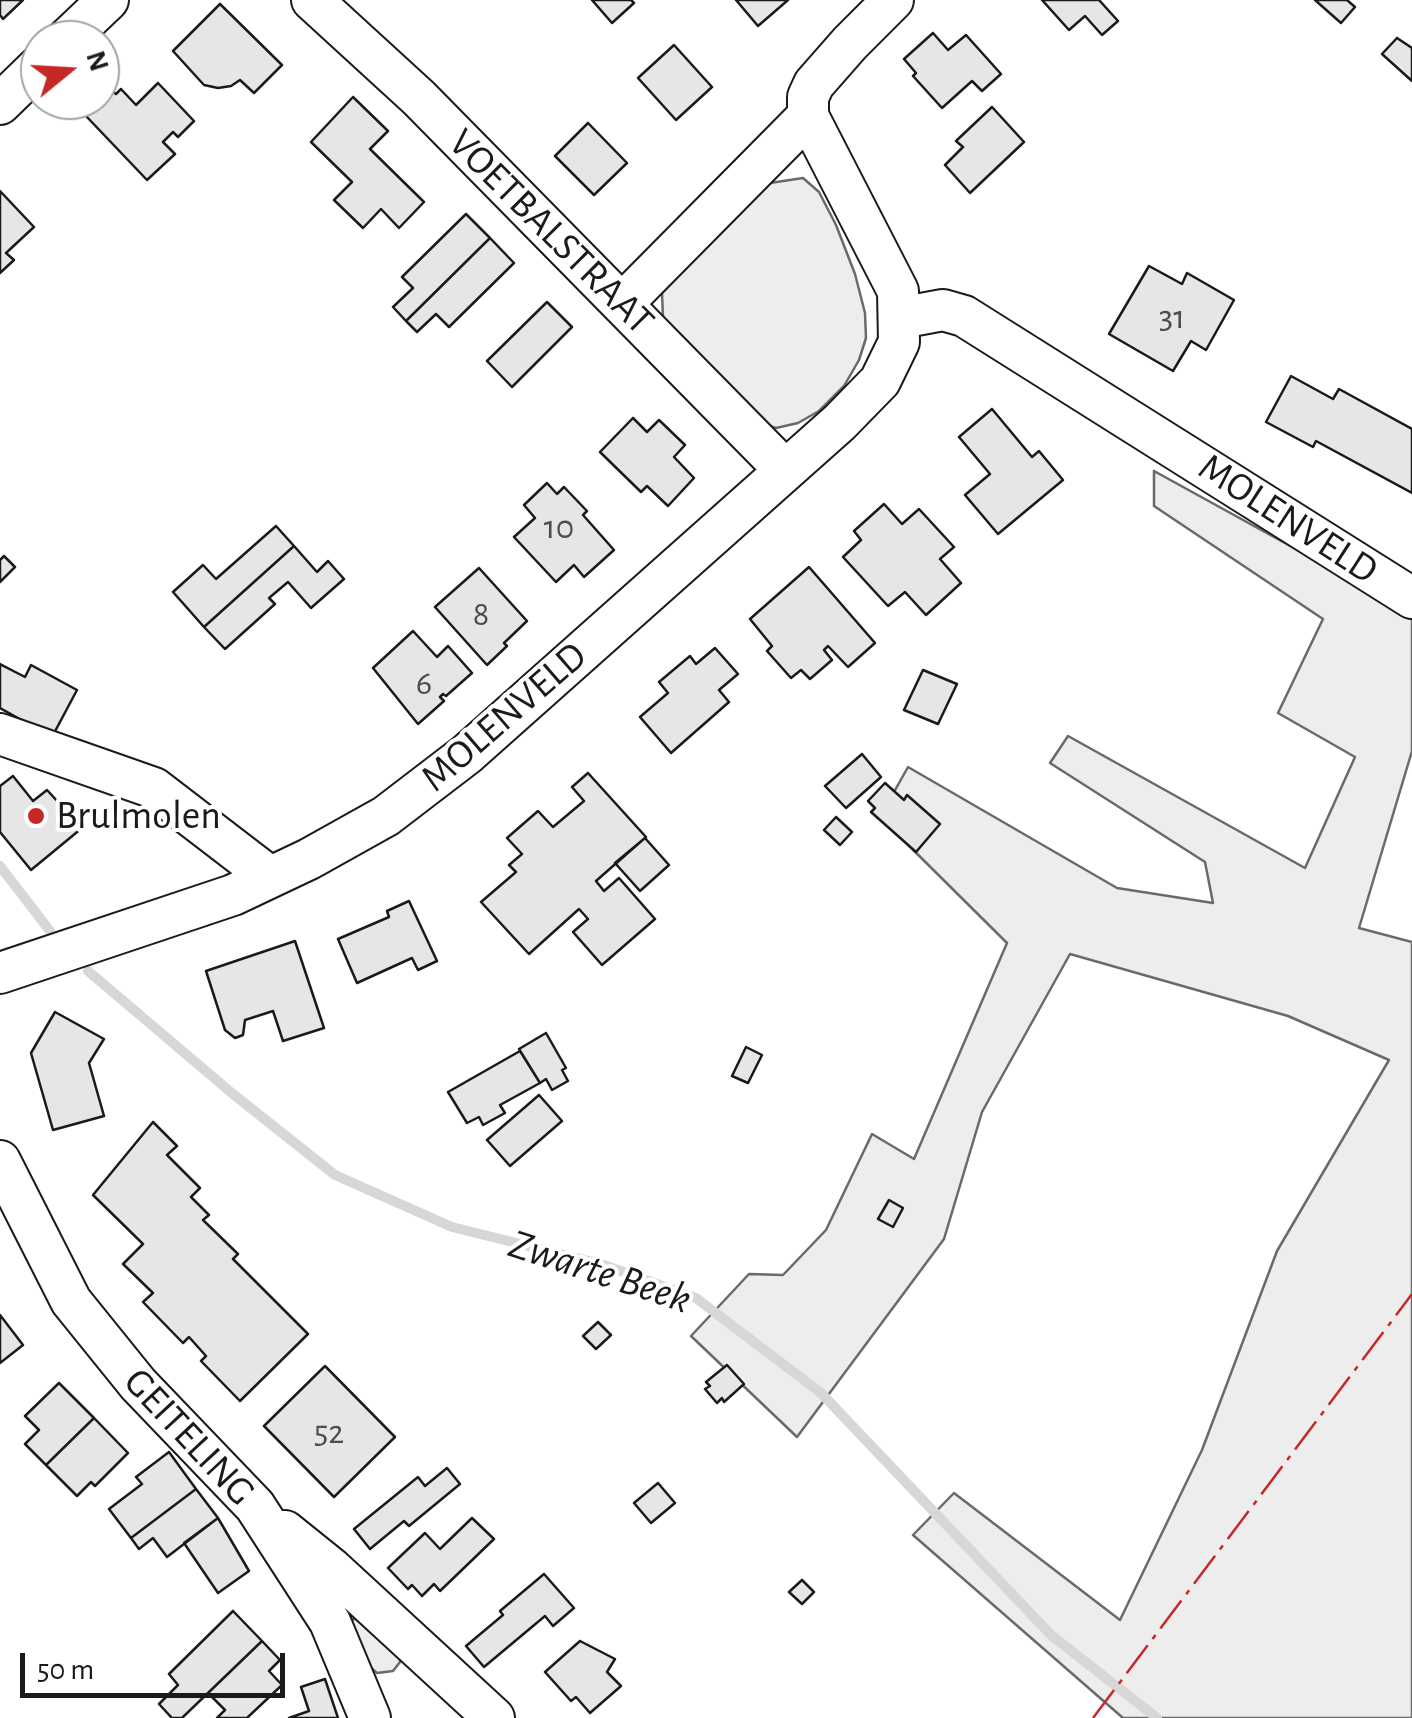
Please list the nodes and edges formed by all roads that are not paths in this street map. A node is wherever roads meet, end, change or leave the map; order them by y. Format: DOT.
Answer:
graph roads {
  1 [pos="108,0"];
  2 [pos="312,0"];
  3 [pos="892,0"];
  4 [pos="87,20"];
  5 [pos="20,84"];
  6 [pos="0,104"];
  7 [pos="808,116"];
  8 [pos="622,304"];
  9 [pos="900,318"];
  10 [pos="785,470"];
  11 [pos="1412,598"];
  12 [pos="0,734"];
  13 [pos="270,877"];
  14 [pos="0,973"];
  15 [pos="0,1162"];
  16 [pos="255,1506"];
  17 [pos="370,1718"];
  18 [pos="494,1718"];
  1 -- 4 [label="street"];
  2 -- 8 [label="street, VOETBALSTRAAT"];
  3 -- 7 [label="street"];
  5 -- 6 [label="street"];
  7 -- 8 [label="street"];
  7 -- 9 [label="street, MOLENVELD"];
  8 -- 10 [label="street, VOETBALSTRAAT"];
  9 -- 10 [label="street, MOLENVELD"];
  9 -- 11 [label="street, MOLENVELD"];
  10 -- 13 [label="street, MOLENVELD"];
  12 -- 13 [label="street"];
  13 -- 14 [label="street, MOLENVELD"];
  15 -- 16 [label="street, GEITELING"];
  16 -- 17 [label="street, GEITELING"];
  16 -- 18 [label="street"];
}
